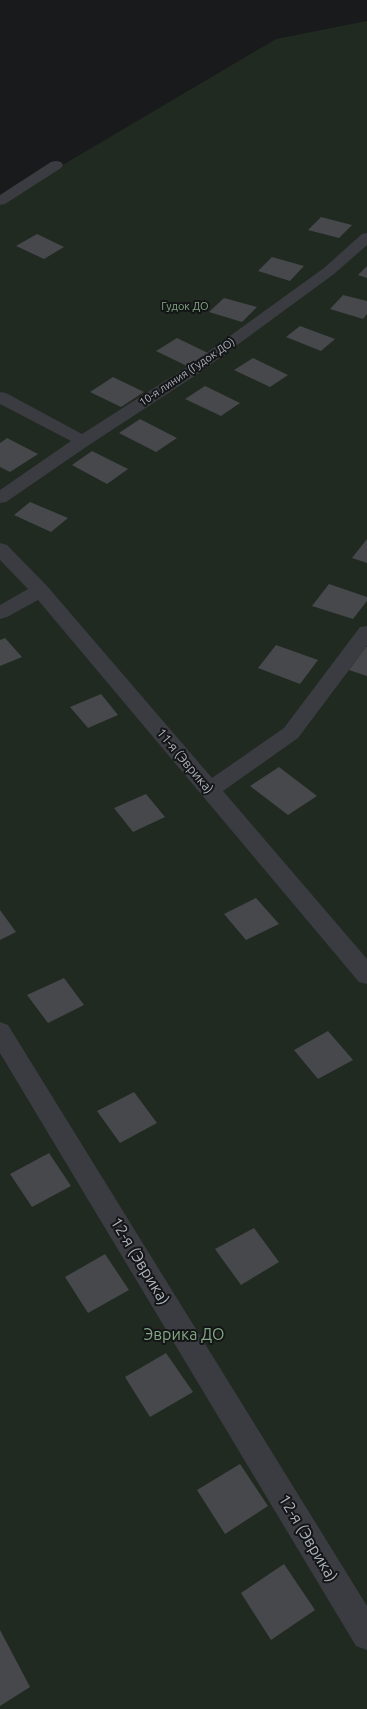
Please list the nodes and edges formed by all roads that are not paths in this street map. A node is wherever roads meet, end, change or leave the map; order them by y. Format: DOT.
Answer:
graph roads {
  1 [pos="56,165"];
  2 [pos="0,202"];
  3 [pos="367,237"];
  4 [pos="0,397"];
  5 [pos="83,440"];
  6 [pos="0,498"];
  7 [pos="0,550"];
  8 [pos="40,590"];
  9 [pos="0,613"];
  10 [pos="367,632"];
  11 [pos="210,790"];
  12 [pos="367,975"];
  13 [pos="0,1032"];
  14 [pos="367,1635"];
  1 -- 2 [label="lane"];
  3 -- 5 [label="lane, 10-я линия (Гудок ДО)"];
  4 -- 5 [label="lane"];
  5 -- 6 [label="lane, 10-я линия (Гудок ДО)"];
  7 -- 8 [label="lane, 11-я (Эврика)"];
  8 -- 9 [label="lane"];
  8 -- 11 [label="lane, 11-я (Эврика)"];
  10 -- 11 [label="lane"];
  11 -- 12 [label="lane, 11-я (Эврика)"];
  13 -- 14 [label="lane, 12-я (Эврика)"];
}
